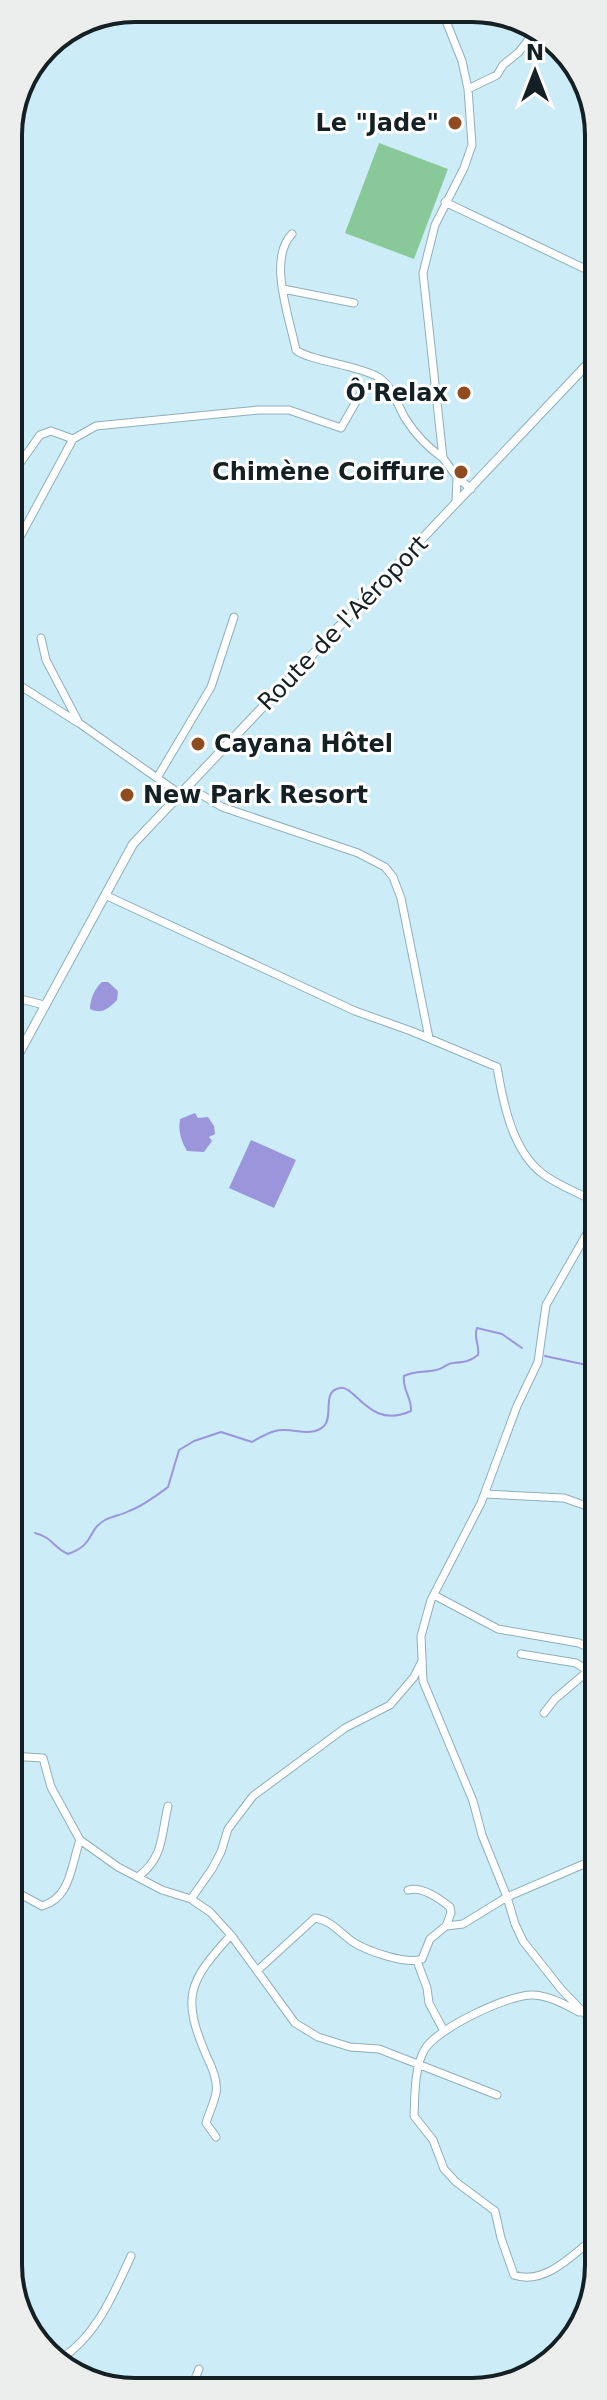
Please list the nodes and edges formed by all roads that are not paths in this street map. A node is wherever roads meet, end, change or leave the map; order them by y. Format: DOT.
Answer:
graph roads {
  1 [pos="446,22"];
  2 [pos="530,38"];
  3 [pos="468,89"];
  4 [pos="445,202"];
  5 [pos="292,234"];
  6 [pos="585,269"];
  7 [pos="283,289"];
  8 [pos="354,303"];
  9 [pos="585,367"];
  10 [pos="361,393"];
  11 [pos="73,439"];
  12 [pos="443,458"];
  13 [pos="22,460"];
  14 [pos="457,477"];
  15 [pos="471,489"];
  16 [pos="455,505"];
  17 [pos="22,533"];
  18 [pos="234,617"];
  19 [pos="41,638"];
  20 [pos="22,687"];
  21 [pos="79,723"];
  22 [pos="157,778"];
  23 [pos="187,786"];
  24 [pos="180,794"];
  25 [pos="105,895"];
  26 [pos="22,999"];
  27 [pos="44,1005"];
  28 [pos="429,1038"];
  29 [pos="22,1047"];
  30 [pos="585,1196"];
  31 [pos="585,1237"];
  32 [pos="485,1494"];
  33 [pos="585,1505"];
  34 [pos="434,1595"];
  35 [pos="585,1647"];
  36 [pos="585,1652"];
  37 [pos="521,1654"];
  38 [pos="422,1661"];
  39 [pos="576,1663"];
  40 [pos="585,1669"];
  41 [pos="585,1674"];
  42 [pos="544,1713"];
  43 [pos="22,1757"];
  44 [pos="168,1806"];
  45 [pos="80,1840"];
  46 [pos="585,1864"];
  47 [pos="139,1876"];
  48 [pos="408,1890"];
  49 [pos="22,1895"];
  50 [pos="507,1897"];
  51 [pos="191,1899"];
  52 [pos="446,1926"];
  53 [pos="231,1935"];
  54 [pos="417,1961"];
  55 [pos="258,1970"];
  56 [pos="585,2014"];
  57 [pos="585,2015"];
  58 [pos="444,2031"];
  59 [pos="419,2063"];
  60 [pos="497,2095"];
  61 [pos="216,2137"];
  62 [pos="585,2245"];
  63 [pos="131,2256"];
  64 [pos="67,2355"];
  65 [pos="199,2369"];
  66 [pos="195,2378"];
  1 -- 3 [label="street"];
  2 -- 3 [label="street"];
  3 -- 4 [label="street"];
  4 -- 6 [label="street"];
  4 -- 12 [label="street"];
  5 -- 7 [label="street"];
  7 -- 8 [label="street"];
  7 -- 12 [label="street"];
  9 -- 15 [label="main road, Route de l'Aéroport"];
  10 -- 11 [label="street"];
  11 -- 13 [label="street"];
  11 -- 17 [label="street"];
  12 -- 14 [label="street"];
  14 -- 15 [label="street"];
  14 -- 16 [label="street"];
  15 -- 16 [label="main road, Route de l'Aéroport"];
  16 -- 23 [label="main road, Route de l'Aéroport"];
  18 -- 22 [label="street"];
  19 -- 21 [label="street"];
  20 -- 21 [label="street"];
  21 -- 22 [label="street"];
  22 -- 24 [label="street"];
  23 -- 24 [label="main road, Route de l'Aéroport"];
  23 -- 28 [label="street"];
  24 -- 25 [label="main road, Route de l'Aéroport"];
  25 -- 27 [label="main road, Route de l'Aéroport"];
  25 -- 28 [label="street"];
  26 -- 27 [label="street"];
  27 -- 29 [label="main road, Route de l'Aéroport"];
  28 -- 30 [label="street"];
  31 -- 32 [label="street"];
  32 -- 33 [label="street"];
  32 -- 34 [label="street"];
  34 -- 35 [label="street"];
  34 -- 38 [label="street"];
  36 -- 39 [label="street"];
  37 -- 39 [label="street"];
  38 -- 50 [label="street"];
  38 -- 51 [label="street"];
  39 -- 40 [label="street"];
  41 -- 42 [label="street"];
  43 -- 45 [label="street"];
  44 -- 47 [label="street"];
  45 -- 47 [label="street"];
  45 -- 49 [label="street"];
  46 -- 50 [label="street"];
  47 -- 51 [label="street"];
  48 -- 52 [label="street"];
  50 -- 52 [label="street"];
  50 -- 56 [label="street"];
  51 -- 53 [label="street"];
  52 -- 54 [label="street"];
  53 -- 55 [label="street"];
  53 -- 61 [label="street"];
  54 -- 55 [label="street"];
  54 -- 58 [label="street"];
  55 -- 59 [label="street"];
  57 -- 58 [label="street"];
  58 -- 59 [label="street"];
  59 -- 60 [label="street"];
  59 -- 62 [label="street"];
  63 -- 64 [label="street"];
  65 -- 66 [label="street"];
}
